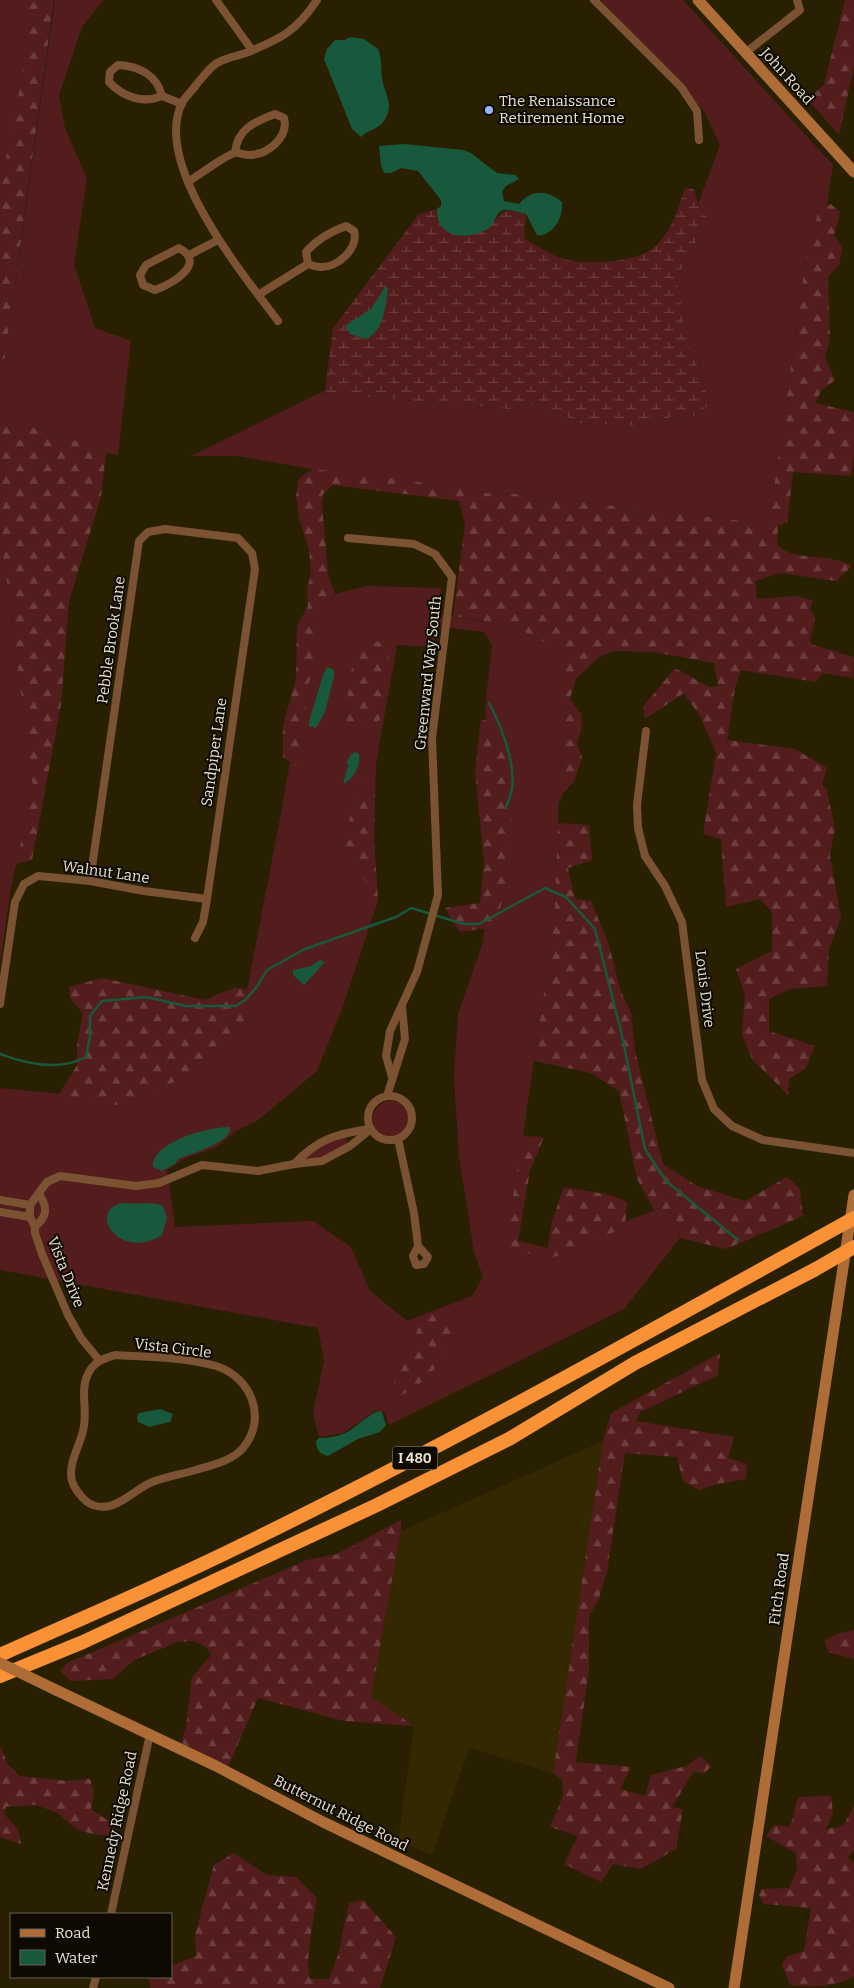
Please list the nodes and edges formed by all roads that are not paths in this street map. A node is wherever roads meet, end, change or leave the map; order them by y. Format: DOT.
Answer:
graph roads {
  1 [pos="216,0"];
  2 [pos="317,0"];
  3 [pos="594,0"];
  4 [pos="698,0"];
  5 [pos="797,0"];
  6 [pos="252,50"];
  7 [pos="746,52"];
  8 [pos="162,96"];
  9 [pos="182,104"];
  10 [pos="700,140"];
  11 [pos="234,153"];
  12 [pos="854,172"];
  13 [pos="188,182"];
  14 [pos="218,240"];
  15 [pos="188,255"];
  16 [pos="308,264"];
  17 [pos="258,295"];
  18 [pos="278,321"];
  19 [pos="348,538"];
  20 [pos="255,568"];
  21 [pos="646,731"];
  22 [pos="90,881"];
  23 [pos="207,899"];
  24 [pos="195,938"];
  25 [pos="0,1004"];
  26 [pos="402,1004"];
  27 [pos="392,1077"];
  28 [pos="387,1096"];
  29 [pos="371,1129"];
  30 [pos="398,1139"];
  31 [pos="854,1153"];
  32 [pos="294,1164"];
  33 [pos="40,1195"];
  34 [pos="854,1195"];
  35 [pos="0,1200"];
  36 [pos="30,1205"];
  37 [pos="0,1212"];
  38 [pos="30,1217"];
  39 [pos="854,1218"];
  40 [pos="36,1227"];
  41 [pos="418,1246"];
  42 [pos="854,1247"];
  43 [pos="99,1360"];
  44 [pos="0,1655"];
  45 [pos="0,1663"];
  46 [pos="0,1676"];
  47 [pos="150,1734"];
  48 [pos="110,1913"];
  49 [pos="669,1988"];
  50 [pos="734,1988"];
  1 -- 6 [label="street"];
  2 -- 6 [label="street"];
  3 -- 10 [label="street"];
  4 -- 7 [label="street, John Road"];
  5 -- 7 [label="street"];
  6 -- 9 [label="street"];
  7 -- 12 [label="street, John Road"];
  8 -- 8 [label="street"];
  8 -- 9 [label="street"];
  9 -- 13 [label="street"];
  11 -- 11 [label="street"];
  11 -- 13 [label="street"];
  13 -- 14 [label="street"];
  14 -- 15 [label="street"];
  14 -- 17 [label="street"];
  15 -- 15 [label="street"];
  16 -- 16 [label="street"];
  16 -- 17 [label="street"];
  17 -- 18 [label="street"];
  19 -- 26 [label="street, Greenward Way South"];
  20 -- 22 [label="street, Pebble Brook Lane"];
  20 -- 23 [label="street, Sandpiper Lane"];
  21 -- 31 [label="street, Louis Drive"];
  22 -- 23 [label="street, Walnut Lane"];
  22 -- 25 [label="street, Walnut Lane"];
  23 -- 24 [label="street, Sandpiper Lane"];
  26 -- 27 [label="street, Greenward Way South"];
  26 -- 27 [label="street, Greenward Way South"];
  27 -- 28 [label="street, Greenward Way South"];
  28 -- 29 [label="street"];
  28 -- 30 [label="street"];
  29 -- 30 [label="street"];
  29 -- 32 [label="street"];
  29 -- 32 [label="street"];
  30 -- 41 [label="street"];
  32 -- 33 [label="street"];
  33 -- 36 [label="street"];
  33 -- 40 [label="street"];
  34 -- 50 [label="street, Fitch Road"];
  35 -- 36 [label="street"];
  36 -- 38 [label="street"];
  37 -- 38 [label="street"];
  38 -- 40 [label="street, Vista Drive"];
  39 -- 44 [label="highway, I 480, bridge"];
  40 -- 43 [label="street, Vista Drive"];
  42 -- 46 [label="highway, I 480, bridge"];
  43 -- 43 [label="street, Vista Circle"];
  45 -- 47 [label="street, Butternut Ridge Road, bridge"];
  47 -- 48 [label="street, Kennedy Ridge Road"];
  47 -- 49 [label="street, Butternut Ridge Road"];
}
